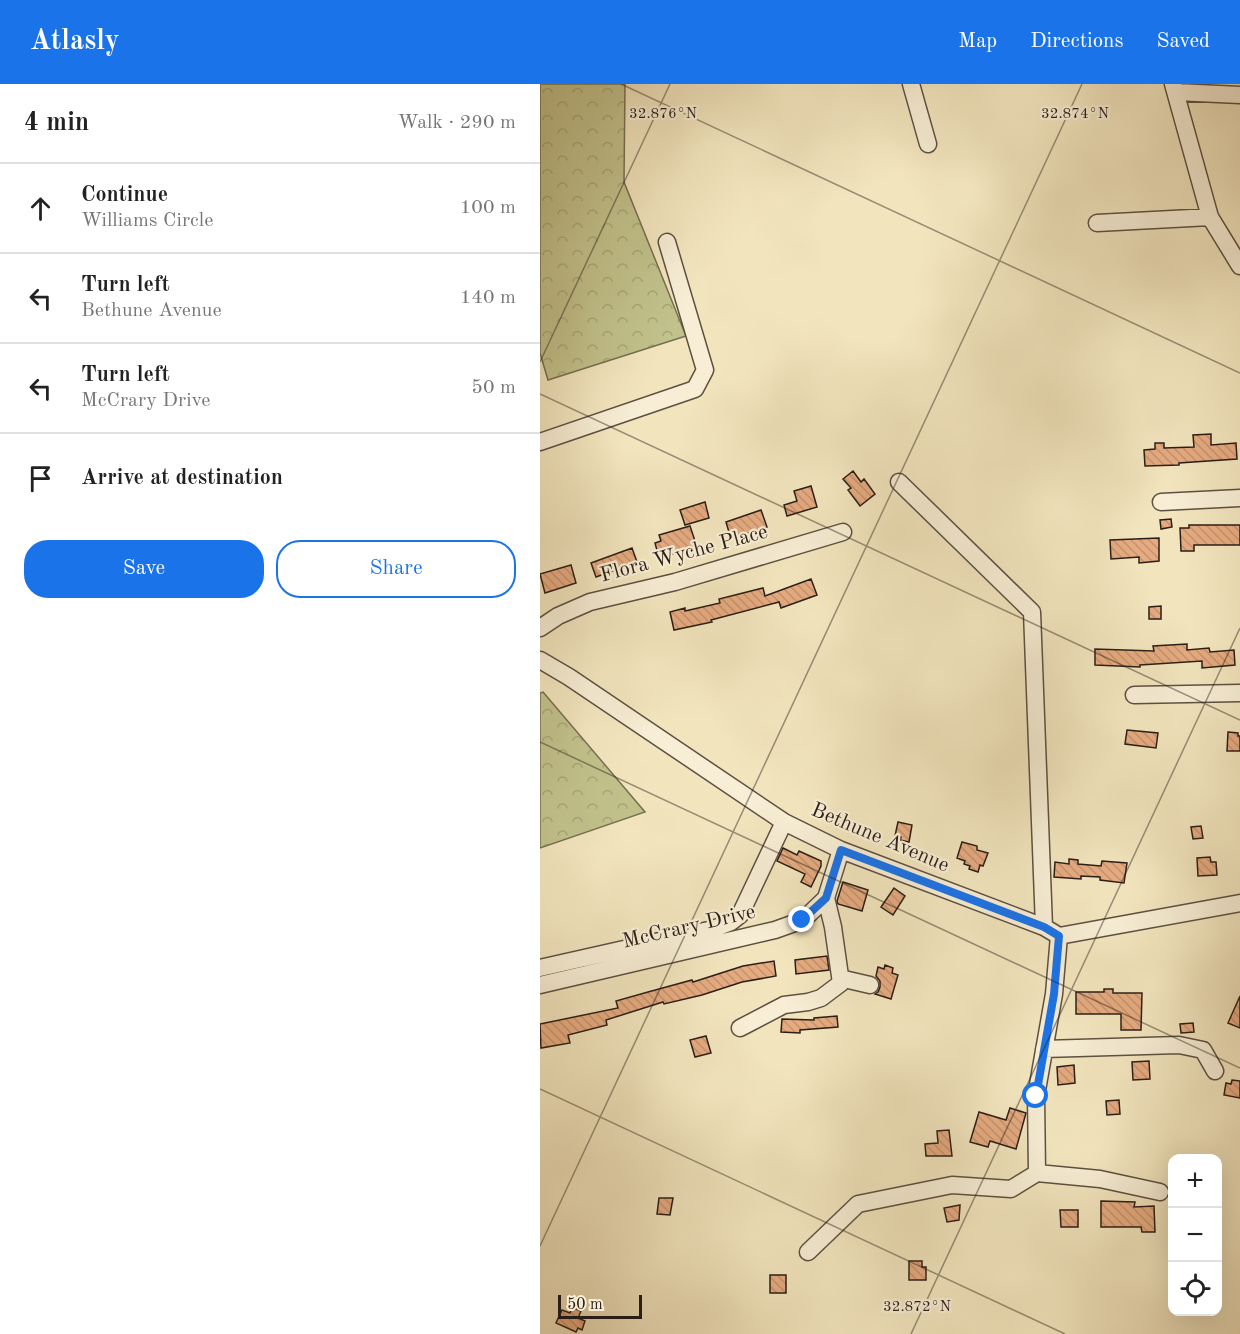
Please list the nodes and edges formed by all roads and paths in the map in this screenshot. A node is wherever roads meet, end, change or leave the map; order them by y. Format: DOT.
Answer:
graph roads {
  1 [pos="911,84"];
  2 [pos="1174,88"];
  3 [pos="1240,95"];
  4 [pos="928,144"];
  5 [pos="1210,216"];
  6 [pos="1097,223"];
  7 [pos="667,242"];
  8 [pos="1240,266"];
  9 [pos="540,442"];
  10 [pos="899,482"];
  11 [pos="1240,498"];
  12 [pos="1161,502"];
  13 [pos="843,532"];
  14 [pos="540,628"];
  15 [pos="540,660"];
  16 [pos="1240,693"];
  17 [pos="1134,695"];
  18 [pos="784,822"];
  19 [pos="841,850"];
  20 [pos="826,898"];
  21 [pos="1240,903"];
  22 [pos="1052,932"];
  23 [pos="540,968"];
  24 [pos="841,983"];
  25 [pos="540,984"];
  26 [pos="870,986"];
  27 [pos="740,1028"];
  28 [pos="1044,1049"];
  29 [pos="1215,1071"];
  30 [pos="1037,1173"];
  31 [pos="1160,1192"];
  32 [pos="808,1252"];
  1 -- 4 [label="street"];
  2 -- 3 [label="street"];
  2 -- 5 [label="street"];
  5 -- 6 [label="street"];
  5 -- 8 [label="street"];
  7 -- 9 [label="street"];
  10 -- 22 [label="street"];
  11 -- 12 [label="street"];
  13 -- 14 [label="street, Flora Wyche Place"];
  15 -- 18 [label="street, Bethune Avenue"];
  16 -- 17 [label="street"];
  18 -- 19 [label="street, Bethune Avenue"];
  18 -- 23 [label="street"];
  19 -- 20 [label="street"];
  19 -- 22 [label="street, Bethune Avenue"];
  20 -- 24 [label="street"];
  20 -- 25 [label="street, McCrary Drive"];
  21 -- 22 [label="street"];
  22 -- 28 [label="street"];
  24 -- 26 [label="street"];
  24 -- 27 [label="street"];
  28 -- 29 [label="street"];
  28 -- 30 [label="street"];
  30 -- 31 [label="street"];
  30 -- 32 [label="street"];
}
